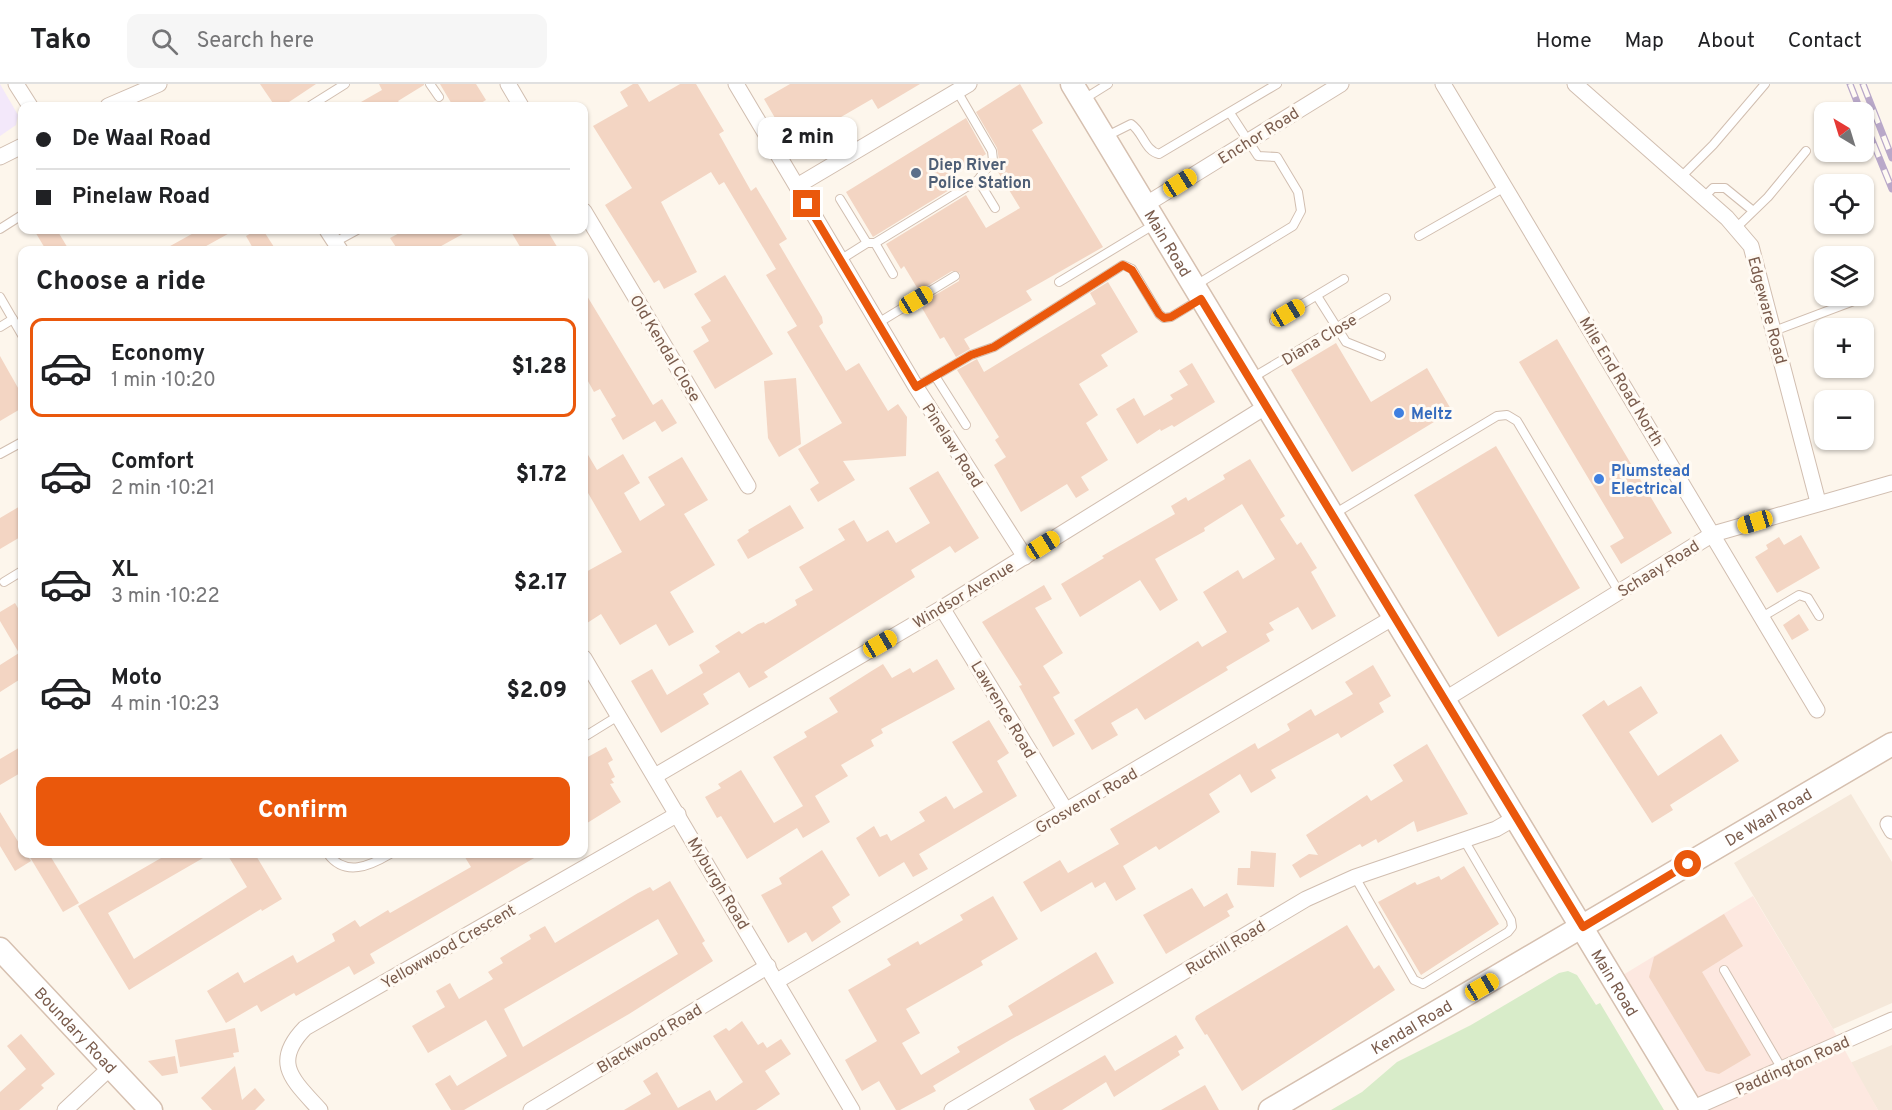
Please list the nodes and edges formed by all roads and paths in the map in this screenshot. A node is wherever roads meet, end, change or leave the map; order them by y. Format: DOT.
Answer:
graph roads {
  1 [pos="16,84"];
  2 [pos="159,84"];
  3 [pos="345,84"];
  4 [pos="430,84"];
  5 [pos="508,84"];
  6 [pos="736,84"];
  7 [pos="1108,84"];
  8 [pos="1277,84"];
  9 [pos="1341,84"];
  10 [pos="1443,84"];
  11 [pos="1575,84"];
  12 [pos="1765,84"];
  13 [pos="963,88"];
  14 [pos="1077,92"];
  15 [pos="439,97"];
  16 [pos="27,102"];
  17 [pos="117,102"];
  18 [pos="316,102"];
  19 [pos="519,102"];
  20 [pos="1230,113"];
  21 [pos="1104,138"];
  22 [pos="1248,141"];
  23 [pos="18,148"];
  24 [pos="1806,151"];
  25 [pos="0,158"];
  26 [pos="1680,177"];
  27 [pos="978,180"];
  28 [pos="797,186"];
  29 [pos="1505,187"];
  30 [pos="1704,197"];
  31 [pos="840,199"];
  32 [pos="995,208"];
  33 [pos="1752,210"];
  34 [pos="1150,214"];
  35 [pos="18,218"];
  36 [pos="588,218"];
  37 [pos="1737,227"];
  38 [pos="0,229"];
  39 [pos="349,234"];
  40 [pos="1419,236"];
  41 [pos="334,241"];
  42 [pos="871,243"];
  43 [pos="840,260"];
  44 [pos="893,274"];
  45 [pos="955,276"];
  46 [pos="1344,279"];
  47 [pos="1059,282"];
  48 [pos="1197,292"];
  49 [pos="1317,296"];
  50 [pos="0,297"];
  51 [pos="1386,298"];
  52 [pos="1840,306"];
  53 [pos="13,319"];
  54 [pos="1274,321"];
  55 [pos="878,323"];
  56 [pos="0,327"];
  57 [pos="18,328"];
  58 [pos="1337,328"];
  59 [pos="1774,331"];
  60 [pos="1381,356"];
  61 [pos="935,376"];
  62 [pos="1251,379"];
  63 [pos="916,387"];
  64 [pos="1267,406"];
  65 [pos="966,425"];
  66 [pos="18,444"];
  67 [pos="0,454"];
  68 [pos="1892,483"];
  69 [pos="747,486"];
  70 [pos="1818,502"];
  71 [pos="1333,514"];
  72 [pos="1713,534"];
  73 [pos="1025,557"];
  74 [pos="18,573"];
  75 [pos="4,582"];
  76 [pos="1619,593"];
  77 [pos="942,608"];
  78 [pos="1819,616"];
  79 [pos="1394,617"];
  80 [pos="1762,617"];
  81 [pos="588,665"];
  82 [pos="1444,700"];
  83 [pos="1817,710"];
  84 [pos="618,716"];
  85 [pos="588,735"];
  86 [pos="1892,744"];
  87 [pos="655,776"];
  88 [pos="1066,811"];
  89 [pos="678,814"];
  90 [pos="1515,818"];
  91 [pos="1464,840"];
  92 [pos="331,858"];
  93 [pos="381,858"];
  94 [pos="1355,877"];
  95 [pos="1583,927"];
  96 [pos="0,949"];
  97 [pos="768,966"];
  98 [pos="1724,970"];
  99 [pos="777,981"];
  100 [pos="1892,1020"];
  101 [pos="111,1067"];
  102 [pos="1782,1070"];
  103 [pos="1275,1109"];
  104 [pos="65,1110"];
  105 [pos="151,1110"];
  106 [pos="320,1110"];
  107 [pos="531,1110"];
  108 [pos="852,1110"];
  109 [pos="951,1110"];
  110 [pos="1692,1110"];
  1 -- 16 [label="street"];
  2 -- 17 [label="street"];
  3 -- 18 [label="lane"];
  4 -- 15 [label="lane"];
  5 -- 19 [label="street"];
  6 -- 28 [label="street, Pinelaw Road"];
  7 -- 14 [label="lane"];
  8 -- 20 [label="lane"];
  9 -- 22 [label="street, Enchor Road"];
  10 -- 29 [label="street, Mile End Road North"];
  11 -- 26 [label="street, Edgeware Road"];
  12 -- 26 [label="lane"];
  13 -- 27 [label="lane"];
  13 -- 28 [label="street"];
  14 -- 21 [label="main road, Main Road"];
  20 -- 21 [label="lane"];
  20 -- 22 [label="lane"];
  21 -- 34 [label="main road, Main Road"];
  22 -- 34 [label="street, Enchor Road"];
  22 -- 48 [label="lane"];
  23 -- 25 [label="street"];
  24 -- 33 [label="lane"];
  26 -- 30 [label="street, Edgeware Road"];
  27 -- 32 [label="lane"];
  27 -- 42 [label="lane"];
  28 -- 43 [label="street, Pinelaw Road"];
  29 -- 40 [label="lane"];
  29 -- 72 [label="street, Mile End Road North"];
  30 -- 33 [label="lane"];
  30 -- 37 [label="street, Edgeware Road"];
  31 -- 42 [label="lane"];
  33 -- 37 [label="lane"];
  34 -- 47 [label="lane"];
  34 -- 48 [label="main road, Main Road"];
  35 -- 38 [label="lane"];
  36 -- 69 [label="street, Old Kendal Close"];
  37 -- 59 [label="street, Edgeware Road"];
  39 -- 41 [label="lane"];
  42 -- 43 [label="lane"];
  42 -- 44 [label="lane"];
  43 -- 55 [label="street, Pinelaw Road"];
  45 -- 55 [label="lane"];
  46 -- 49 [label="lane"];
  48 -- 61 [label="lane"];
  48 -- 62 [label="main road, Main Road"];
  49 -- 54 [label="lane"];
  49 -- 58 [label="lane"];
  50 -- 53 [label="lane"];
  51 -- 58 [label="lane, Diana Close"];
  52 -- 59 [label="lane"];
  53 -- 56 [label="lane"];
  53 -- 57 [label="lane"];
  55 -- 63 [label="street, Pinelaw Road"];
  58 -- 60 [label="lane"];
  58 -- 62 [label="lane, Diana Close"];
  59 -- 70 [label="street, Edgeware Road"];
  61 -- 63 [label="lane"];
  61 -- 65 [label="lane"];
  62 -- 64 [label="main road, Main Road"];
  63 -- 73 [label="street, Pinelaw Road"];
  64 -- 71 [label="main road, Main Road"];
  64 -- 73 [label="street, Windsor Avenue"];
  66 -- 67 [label="lane"];
  68 -- 70 [label="street, Schaay Road"];
  70 -- 72 [label="street, Schaay Road"];
  71 -- 76 [label="lane"];
  71 -- 79 [label="main road, Main Road"];
  72 -- 76 [label="street, Schaay Road"];
  72 -- 80 [label="street, Mile End Road North"];
  73 -- 77 [label="street, Windsor Avenue"];
  74 -- 75 [label="lane"];
  76 -- 82 [label="street, Schaay Road"];
  77 -- 87 [label="street, Windsor Avenue"];
  77 -- 88 [label="street, Lawrence Road"];
  78 -- 80 [label="lane"];
  79 -- 82 [label="main road, Main Road"];
  79 -- 88 [label="street, Grosvenor Road"];
  80 -- 83 [label="street, Mile End Road North"];
  81 -- 84 [label="street, Myburgh Road"];
  82 -- 90 [label="main road, Main Road"];
  84 -- 85 [label="lane"];
  84 -- 87 [label="street, Myburgh Road"];
  86 -- 95 [label="main road, De Waal Road"];
  87 -- 89 [label="street, Myburgh Road"];
  88 -- 99 [label="street, Grosvenor Road"];
  89 -- 97 [label="street, Myburgh Road"];
  89 -- 106 [label="street, Yellowwood Crescent"];
  90 -- 91 [label="street, Ruchill Road"];
  90 -- 95 [label="main road, Main Road"];
  91 -- 94 [label="street, Ruchill Road"];
  91 -- 94 [label="lane"];
  92 -- 93 [label="lane"];
  94 -- 109 [label="street, Ruchill Road"];
  95 -- 103 [label="main road, Kendal Road"];
  95 -- 110 [label="main road, Main Road"];
  96 -- 101 [label="main road, Boundary Road"];
  97 -- 99 [label="street, Myburgh Road"];
  97 -- 107 [label="street, Blackwood Road"];
  98 -- 102 [label="lane"];
  99 -- 108 [label="street, Myburgh Road"];
  100 -- 102 [label="street, Paddington Road"];
  101 -- 104 [label="street"];
  101 -- 105 [label="main road, Boundary Road"];
  102 -- 110 [label="street, Paddington Road"];
}
